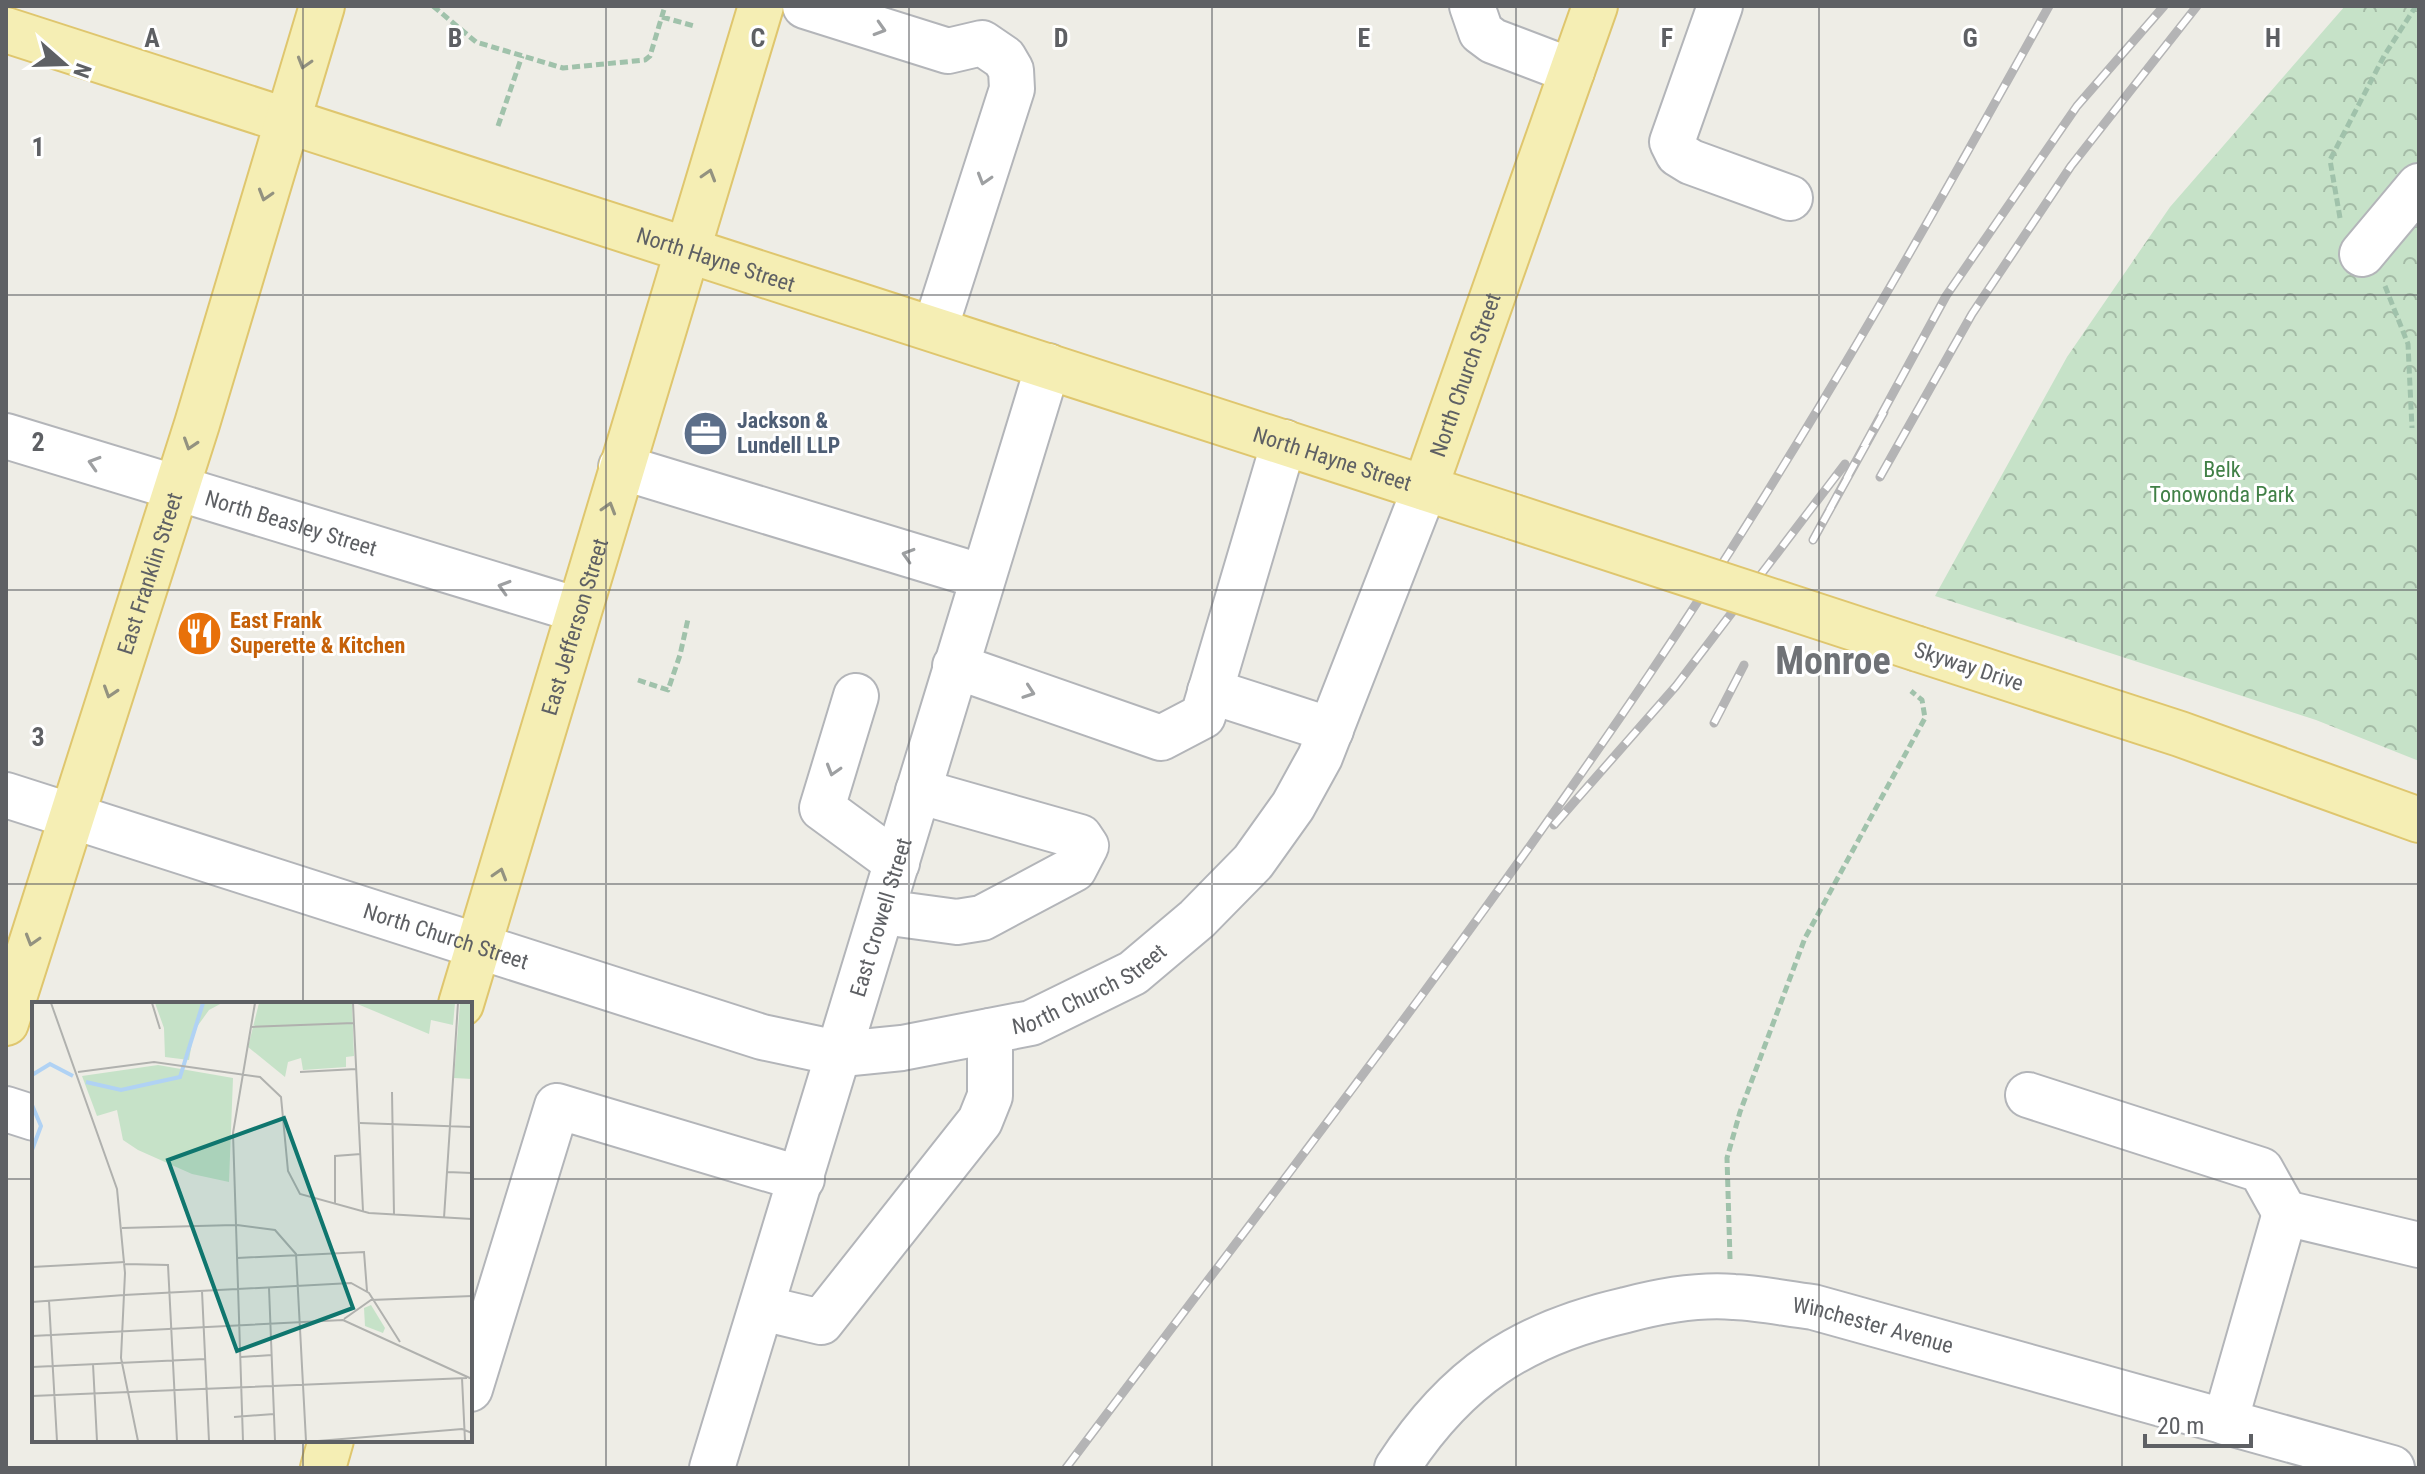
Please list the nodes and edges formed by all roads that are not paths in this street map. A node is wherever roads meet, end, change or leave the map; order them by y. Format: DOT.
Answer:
graph roads {
  1 [pos="322,6"];
  2 [pos="761,6"];
  3 [pos="805,6"];
  4 [pos="1472,6"];
  5 [pos="1595,6"];
  6 [pos="1720,6"];
  7 [pos="6,30"];
  8 [pos="1572,71"];
  9 [pos="287,120"];
  10 [pos="2419,186"];
  11 [pos="1790,198"];
  12 [pos="686,249"];
  13 [pos="2362,254"];
  14 [pos="935,329"];
  15 [pos="1048,366"];
  16 [pos="6,436"];
  17 [pos="1284,442"];
  18 [pos="621,467"];
  19 [pos="176,488"];
  20 [pos="1425,488"];
  21 [pos="983,577"];
  22 [pos="578,610"];
  23 [pos="955,666"];
  24 [pos="1210,691"];
  25 [pos="856,696"];
  26 [pos="1331,730"];
  27 [pos="918,791"];
  28 [pos="6,795"];
  29 [pos="70,815"];
  30 [pos="2419,820"];
  31 [pos="897,863"];
  32 [pos="883,912"];
  33 [pos="478,949"];
  34 [pos="462,1002"];
  35 [pos="6,1023"];
  36 [pos="990,1031"];
  37 [pos="842,1054"];
  38 [pos="2028,1095"];
  39 [pos="6,1109"];
  40 [pos="32,1117"];
  41 [pos="802,1179"];
  42 [pos="2285,1213"];
  43 [pos="2419,1245"];
  44 [pos="762,1308"];
  45 [pos="472,1382"];
  46 [pos="2225,1422"];
  47 [pos="330,1442"];
  48 [pos="323,1468"];
  49 [pos="712,1468"];
  50 [pos="1397,1468"];
  51 [pos="2392,1468"];
  1 -- 9 [label="main road, East Franklin Street, one-way"];
  12 -- 2 [label="main road, East Jefferson Street, one-way"];
  3 -- 14 [label="street, one-way"];
  4 -- 8 [label="street"];
  5 -- 8 [label="main road, North Church Street"];
  6 -- 11 [label="street"];
  7 -- 9 [label="main road, North Hayne Street"];
  8 -- 20 [label="main road, North Church Street"];
  9 -- 12 [label="main road, North Hayne Street"];
  9 -- 19 [label="main road, East Franklin Street, one-way"];
  10 -- 13 [label="street"];
  12 -- 14 [label="main road, North Hayne Street"];
  12 -- 18 [label="main road, East Jefferson Street"];
  14 -- 15 [label="main road, North Hayne Street"];
  15 -- 17 [label="main road, North Hayne Street"];
  15 -- 21 [label="street, East Crowell Street"];
  19 -- 16 [label="street, North Beasley Street, one-way"];
  17 -- 20 [label="main road, North Hayne Street"];
  17 -- 24 [label="street"];
  21 -- 18 [label="street, one-way"];
  22 -- 18 [label="main road, East Jefferson Street, one-way"];
  22 -- 19 [label="street, North Beasley Street, one-way"];
  19 -- 29 [label="main road, East Franklin Street, one-way"];
  20 -- 26 [label="street, North Church Street"];
  20 -- 30 [label="main road, Skyway Drive, bridge"];
  21 -- 23 [label="street, East Crowell Street"];
  33 -- 22 [label="main road, East Jefferson Street, one-way"];
  23 -- 24 [label="street, one-way"];
  23 -- 27 [label="street, East Crowell Street"];
  24 -- 26 [label="street"];
  25 -- 31 [label="street, one-way"];
  26 -- 36 [label="street, North Church Street"];
  27 -- 31 [label="street, East Crowell Street"];
  27 -- 32 [label="street"];
  28 -- 29 [label="street, North Church Street"];
  29 -- 33 [label="street, North Church Street"];
  29 -- 35 [label="main road, East Franklin Street, one-way"];
  31 -- 32 [label="street, East Crowell Street"];
  32 -- 37 [label="street, East Crowell Street"];
  33 -- 34 [label="main road, East Jefferson Street"];
  33 -- 37 [label="street, North Church Street"];
  36 -- 37 [label="street, North Church Street"];
  36 -- 44 [label="street"];
  37 -- 41 [label="street, East Crowell Street"];
  38 -- 42 [label="street"];
  39 -- 40 [label="street"];
  41 -- 44 [label="street, East Crowell Street"];
  41 -- 45 [label="street"];
  42 -- 43 [label="street"];
  42 -- 46 [label="street"];
  44 -- 49 [label="street, East Crowell Street"];
  46 -- 50 [label="street, Winchester Avenue"];
  46 -- 51 [label="street, Winchester Avenue"];
  47 -- 48 [label="main road"];
}
